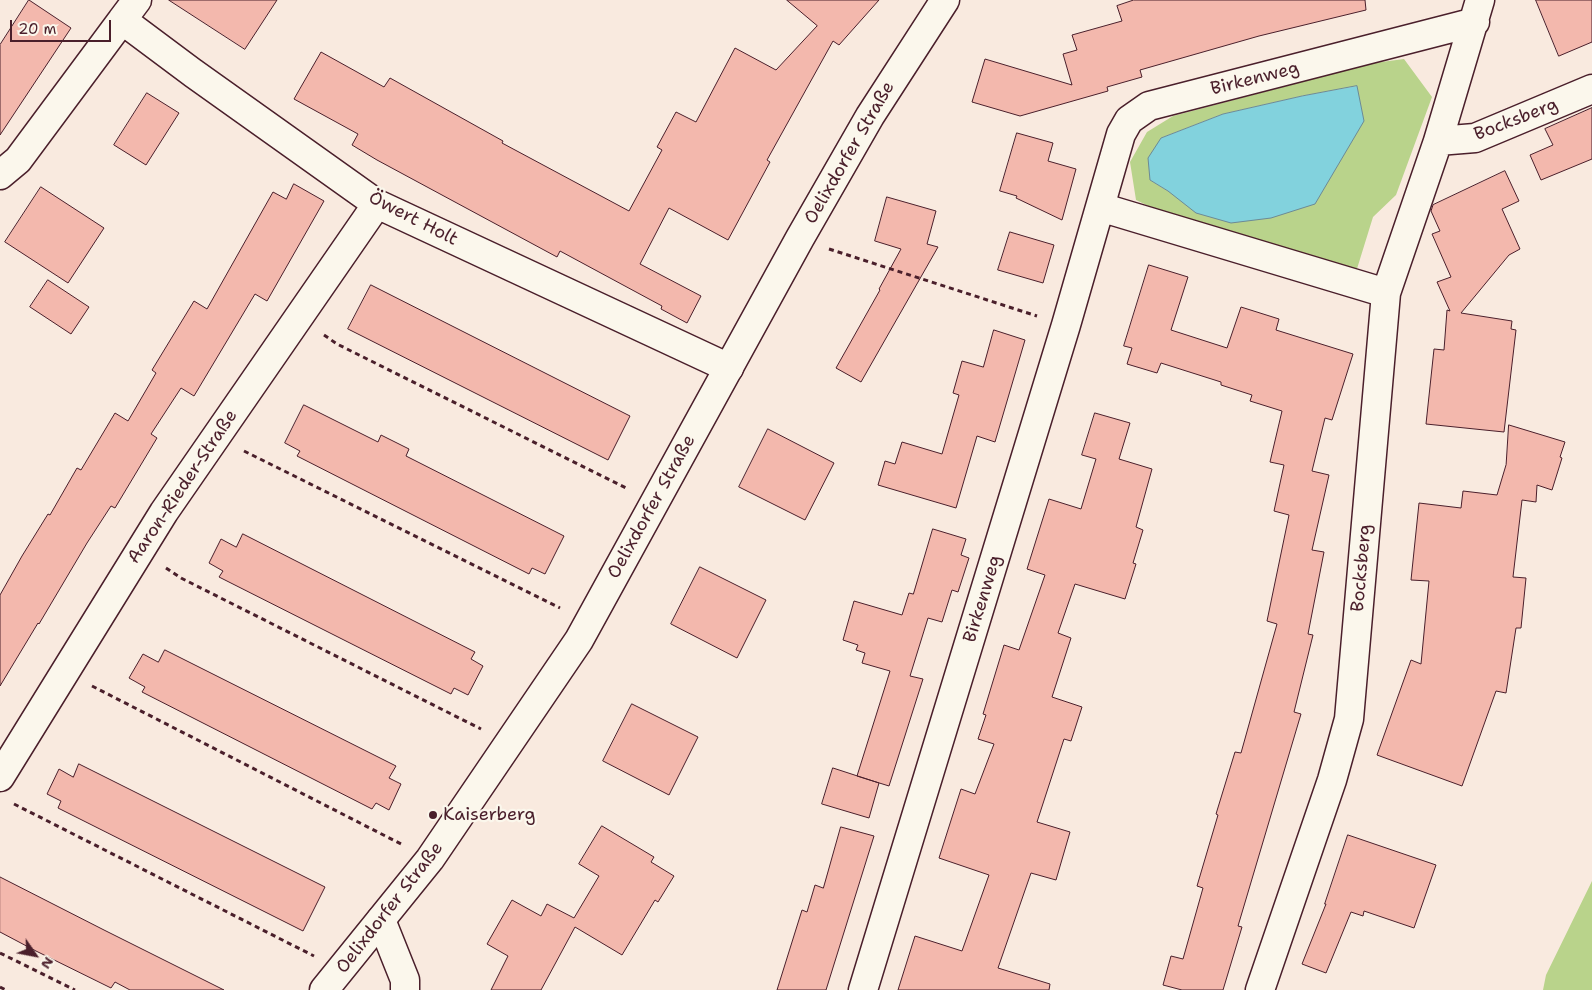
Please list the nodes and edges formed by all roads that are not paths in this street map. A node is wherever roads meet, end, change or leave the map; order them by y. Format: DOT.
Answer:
graph roads {
  1 [pos="945,0"];
  2 [pos="129,10"];
  3 [pos="1478,11"];
  4 [pos="1592,90"];
  5 [pos="1438,141"];
  6 [pos="0,175"];
  7 [pos="377,204"];
  8 [pos="1100,207"];
  9 [pos="1386,294"];
  10 [pos="729,368"];
  11 [pos="4,789"];
  12 [pos="381,920"];
  13 [pos="324,990"];
  14 [pos="405,990"];
  15 [pos="863,990"];
  16 [pos="1260,990"];
  1 -- 10 [label="street, Oelixdorfer Straße"];
  2 -- 6 [label="street"];
  2 -- 7 [label="street, Öwert Holt"];
  3 -- 5 [label="street, Bocksberg"];
  3 -- 8 [label="street, Birkenweg"];
  4 -- 5 [label="street, Bocksberg"];
  5 -- 9 [label="street, Bocksberg"];
  7 -- 10 [label="street, Öwert Holt"];
  7 -- 11 [label="street, Aaron-Rieder-Straße"];
  8 -- 9 [label="street"];
  8 -- 15 [label="street, Birkenweg"];
  9 -- 16 [label="street, Bocksberg"];
  10 -- 12 [label="street, Oelixdorfer Straße"];
  12 -- 13 [label="street, Oelixdorfer Straße"];
  12 -- 14 [label="street"];
}
